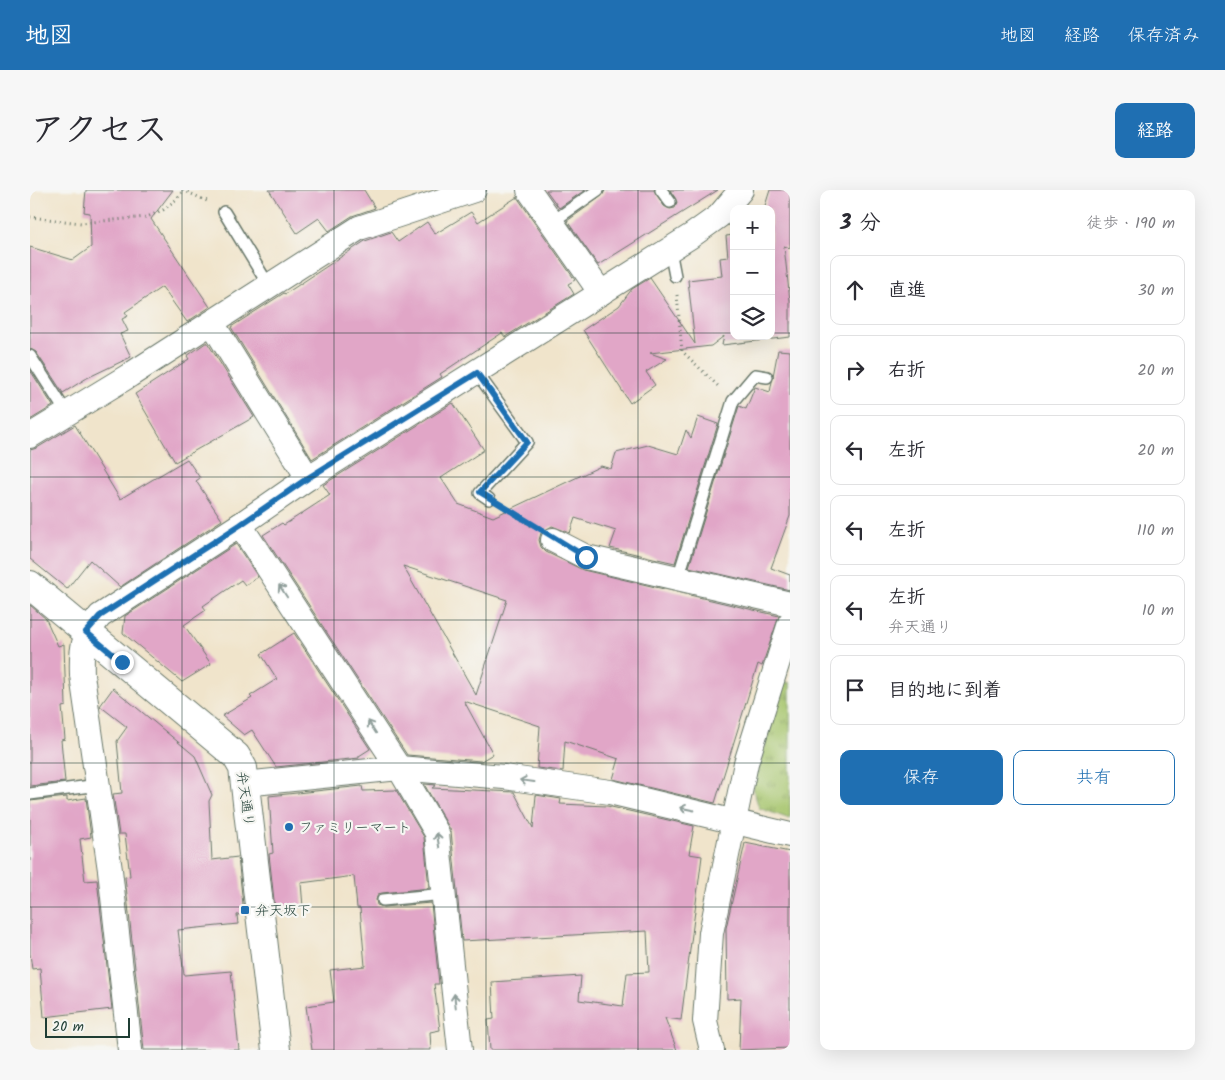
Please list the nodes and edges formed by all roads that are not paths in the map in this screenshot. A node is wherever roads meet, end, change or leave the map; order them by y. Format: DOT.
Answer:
graph roads {
  1 [pos="474,190"];
  2 [pos="530,190"];
  3 [pos="598,190"];
  4 [pos="661,190"];
  5 [pos="741,190"];
  6 [pos="670,202"];
  7 [pos="224,212"];
  8 [pos="552,222"];
  9 [pos="670,250"];
  10 [pos="675,276"];
  11 [pos="269,286"];
  12 [pos="600,294"];
  13 [pos="212,322"];
  14 [pos="30,356"];
  15 [pos="477,373"];
  16 [pos="767,377"];
  17 [pos="66,412"];
  18 [pos="30,436"];
  19 [pos="308,478"];
  20 [pos="489,499"];
  21 [pos="240,525"];
  22 [pos="554,540"];
  23 [pos="678,578"];
  24 [pos="30,585"];
  25 [pos="790,604"];
  26 [pos="790,623"];
  27 [pos="86,632"];
  28 [pos="398,768"];
  29 [pos="245,784"];
  30 [pos="98,786"];
  31 [pos="30,794"];
  32 [pos="735,820"];
  33 [pos="790,834"];
  34 [pos="444,894"];
  35 [pos="383,900"];
  36 [pos="130,1050"];
  37 [pos="276,1050"];
  38 [pos="460,1050"];
  39 [pos="712,1050"];
  1 -- 11 [label="street"];
  2 -- 8 [label="street"];
  3 -- 8 [label="lane"];
  4 -- 6 [label="lane"];
  5 -- 9 [label="street"];
  7 -- 11 [label="lane"];
  8 -- 12 [label="street"];
  9 -- 10 [label="lane"];
  9 -- 12 [label="street"];
  11 -- 13 [label="street"];
  12 -- 15 [label="street"];
  13 -- 17 [label="street"];
  13 -- 19 [label="street"];
  14 -- 17 [label="lane"];
  15 -- 19 [label="street"];
  15 -- 20 [label="lane"];
  16 -- 23 [label="lane"];
  17 -- 18 [label="street"];
  19 -- 21 [label="street"];
  21 -- 27 [label="street"];
  28 -- 21 [label="street, one-way"];
  22 -- 23 [label="street"];
  23 -- 25 [label="street"];
  24 -- 27 [label="street, 弁天通り"];
  26 -- 32 [label="street"];
  27 -- 29 [label="street, 弁天通り"];
  27 -- 30 [label="street"];
  28 -- 29 [label="street"];
  32 -- 28 [label="street, one-way"];
  34 -- 28 [label="street, one-way"];
  29 -- 37 [label="street, 弁天通り"];
  30 -- 31 [label="lane"];
  30 -- 36 [label="street"];
  32 -- 33 [label="street"];
  32 -- 39 [label="street"];
  34 -- 35 [label="lane"];
  38 -- 34 [label="street, one-way"];
}
